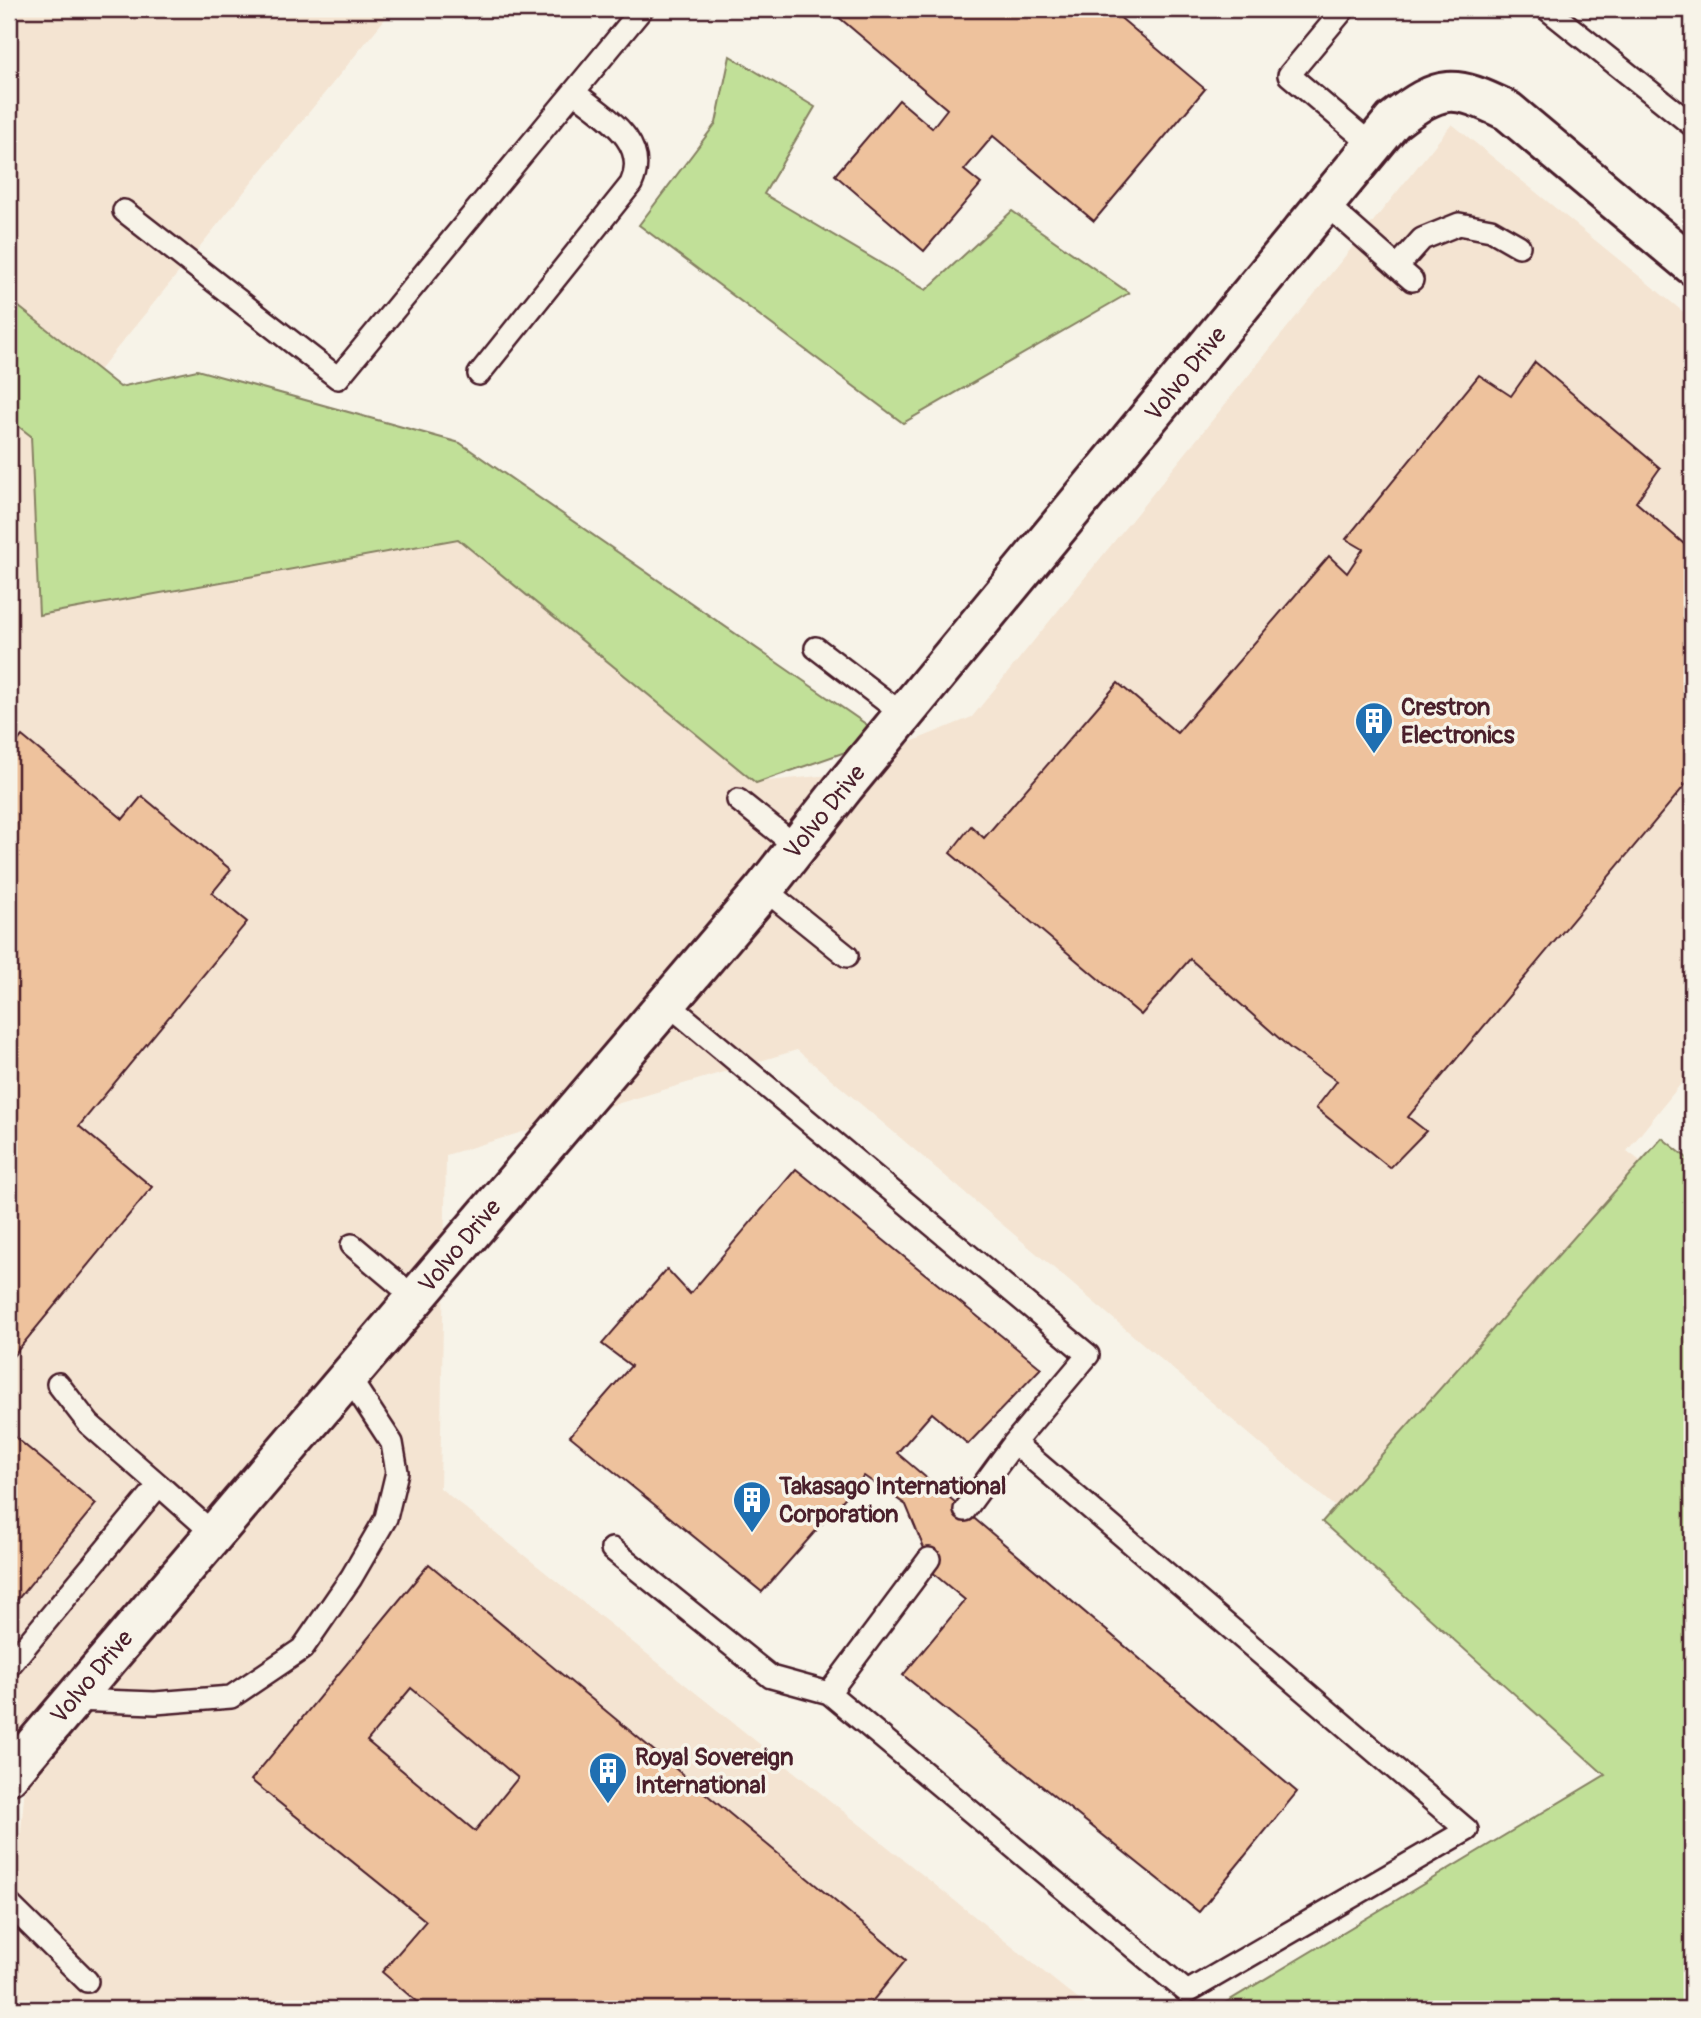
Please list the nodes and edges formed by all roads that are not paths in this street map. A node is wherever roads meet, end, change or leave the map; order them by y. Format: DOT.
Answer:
graph roads {
  1 [pos="642,9"];
  2 [pos="1344,9"];
  3 [pos="1547,9"];
  4 [pos="574,92"];
  5 [pos="1692,125"];
  6 [pos="1373,146"];
  7 [pos="1326,204"];
  8 [pos="124,211"];
  9 [pos="1519,246"];
  10 [pos="1692,265"];
  11 [pos="479,374"];
  12 [pos="816,648"];
  13 [pos="905,716"];
  14 [pos="738,800"];
  15 [pos="797,847"];
  16 [pos="764,889"];
  17 [pos="847,956"];
  18 [pos="667,1003"];
  19 [pos="352,1245"];
  20 [pos="415,1298"];
  21 [pos="348,1376"];
  22 [pos="58,1384"];
  23 [pos="1014,1443"];
  24 [pos="159,1485"];
  25 [pos="965,1510"];
  26 [pos="214,1534"];
  27 [pos="612,1549"];
  28 [pos="929,1559"];
  29 [pos="9,1666"];
  30 [pos="829,1693"];
  31 [pos="73,1700"];
  32 [pos="14,1757"];
  33 [pos="9,1904"];
  34 [pos="87,1981"];
  1 -- 4 [label="lane"];
  2 -- 6 [label="lane"];
  3 -- 5 [label="lane"];
  4 -- 8 [label="lane"];
  4 -- 11 [label="lane"];
  6 -- 7 [label="street, Volvo Drive"];
  6 -- 10 [label="street, Volvo Drive"];
  7 -- 9 [label="lane"];
  7 -- 13 [label="street, Volvo Drive"];
  12 -- 13 [label="lane"];
  13 -- 15 [label="street, Volvo Drive"];
  14 -- 15 [label="lane"];
  15 -- 16 [label="street, Volvo Drive"];
  16 -- 17 [label="lane"];
  16 -- 18 [label="street, Volvo Drive"];
  18 -- 20 [label="street, Volvo Drive"];
  18 -- 23 [label="lane"];
  19 -- 20 [label="lane"];
  20 -- 21 [label="street, Volvo Drive"];
  21 -- 26 [label="street, Volvo Drive"];
  21 -- 31 [label="lane"];
  22 -- 24 [label="lane"];
  23 -- 25 [label="lane"];
  23 -- 30 [label="lane"];
  24 -- 26 [label="lane"];
  24 -- 29 [label="lane"];
  26 -- 31 [label="street, Volvo Drive"];
  27 -- 30 [label="lane"];
  28 -- 30 [label="lane"];
  31 -- 32 [label="street, Volvo Drive"];
  33 -- 34 [label="lane"];
}
